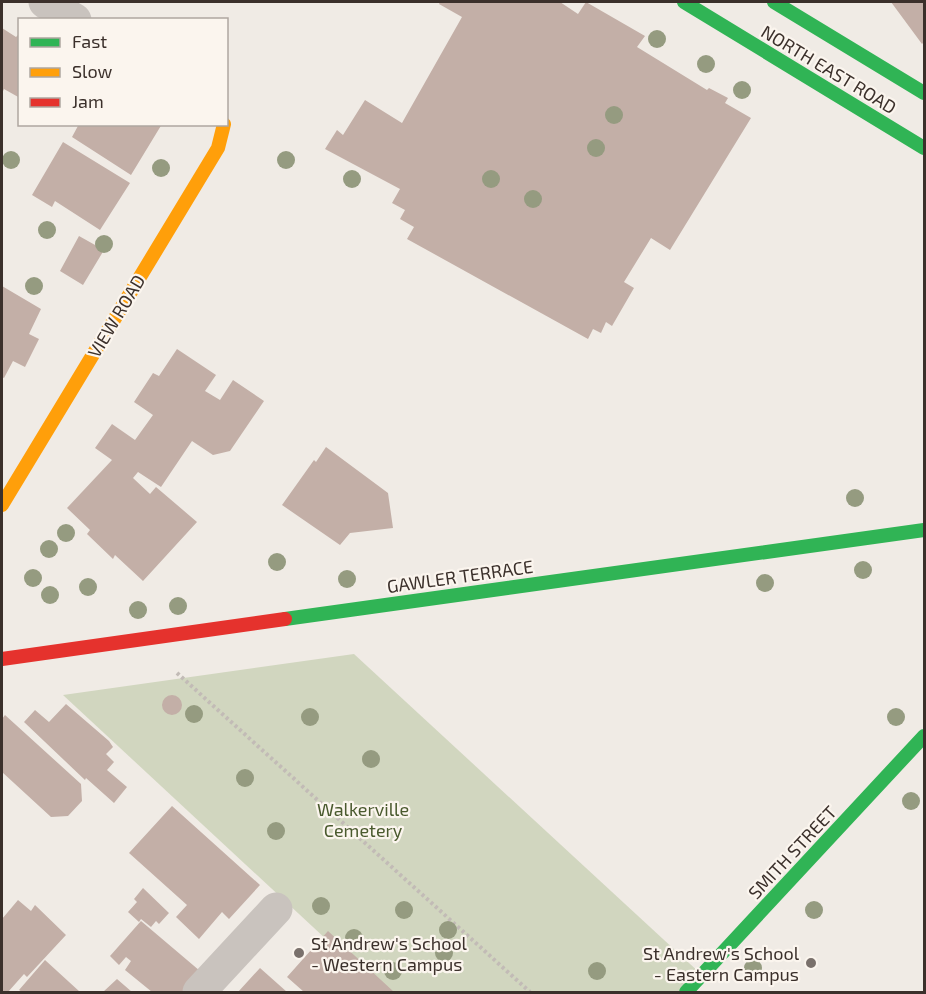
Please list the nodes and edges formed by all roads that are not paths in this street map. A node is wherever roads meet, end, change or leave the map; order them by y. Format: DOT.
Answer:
graph roads {
  1 [pos="45,2"];
  2 [pos="684,2"];
  3 [pos="774,2"];
  4 [pos="72,18"];
  5 [pos="924,93"];
  6 [pos="224,126"];
  7 [pos="924,148"];
  8 [pos="2,505"];
  9 [pos="924,530"];
  10 [pos="2,659"];
  11 [pos="924,736"];
  12 [pos="276,909"];
  13 [pos="199,993"];
  14 [pos="686,993"];
  1 -- 4 [label="street"];
  2 -- 7 [label="main road, NORTH EAST ROAD"];
  3 -- 5 [label="main road, NORTH EAST ROAD"];
  6 -- 8 [label="main road, VIEW ROAD"];
  9 -- 10 [label="main road, GAWLER TERRACE"];
  11 -- 14 [label="main road, SMITH STREET"];
  12 -- 13 [label="street"];
}
